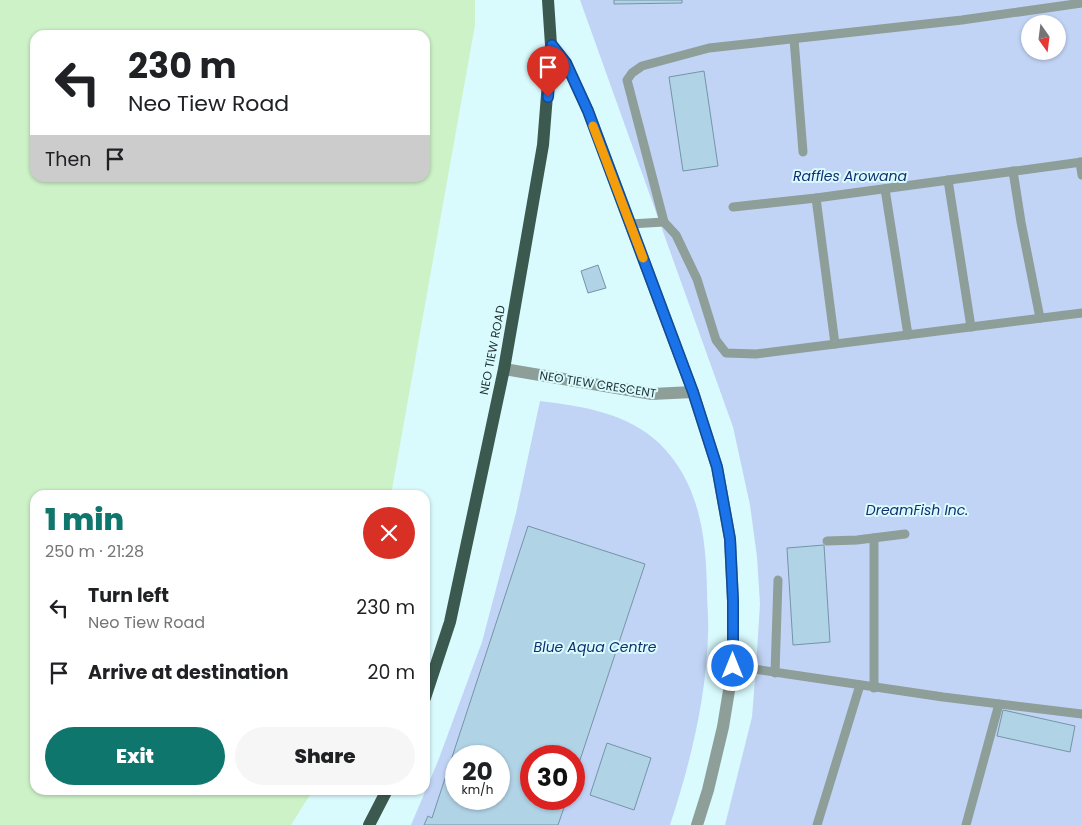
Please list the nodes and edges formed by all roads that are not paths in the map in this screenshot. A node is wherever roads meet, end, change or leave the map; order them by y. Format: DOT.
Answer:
graph roads {
  1 [pos="548,0"];
  2 [pos="1082,3"];
  3 [pos="794,39"];
  4 [pos="552,45"];
  5 [pos="802,152"];
  6 [pos="1081,162"];
  7 [pos="1013,171"];
  8 [pos="1082,175"];
  9 [pos="948,180"];
  10 [pos="885,189"];
  11 [pos="816,198"];
  12 [pos="733,207"];
  13 [pos="664,222"];
  14 [pos="630,224"];
  15 [pos="1082,313"];
  16 [pos="1040,318"];
  17 [pos="972,327"];
  18 [pos="908,335"];
  19 [pos="834,344"];
  20 [pos="504,369"];
  21 [pos="693,392"];
  22 [pos="905,534"];
  23 [pos="874,538"];
  24 [pos="827,541"];
  25 [pos="778,580"];
  26 [pos="733,666"];
  27 [pos="775,673"];
  28 [pos="430,683"];
  29 [pos="860,685"];
  30 [pos="874,688"];
  31 [pos="999,704"];
  32 [pos="1082,714"];
  33 [pos="385,795"];
  34 [pos="370,825"];
  35 [pos="697,825"];
  36 [pos="817,825"];
  37 [pos="966,825"];
  1 -- 4 [label="main road, NEO TIEW ROAD"];
  2 -- 3 [label="lane"];
  3 -- 5 [label="lane"];
  3 -- 13 [label="lane"];
  4 -- 14 [label="street"];
  4 -- 20 [label="main road, NEO TIEW ROAD"];
  6 -- 7 [label="lane"];
  6 -- 8 [label="lane"];
  7 -- 9 [label="lane"];
  7 -- 16 [label="lane"];
  9 -- 10 [label="lane"];
  9 -- 17 [label="lane"];
  10 -- 11 [label="lane"];
  10 -- 18 [label="lane"];
  11 -- 12 [label="lane"];
  11 -- 19 [label="lane"];
  13 -- 14 [label="lane"];
  13 -- 19 [label="lane"];
  14 -- 21 [label="street"];
  15 -- 16 [label="lane"];
  16 -- 17 [label="lane"];
  17 -- 18 [label="lane"];
  18 -- 19 [label="lane"];
  20 -- 21 [label="street, NEO TIEW CRESCENT"];
  20 -- 28 [label="main road, NEO TIEW ROAD"];
  21 -- 26 [label="street"];
  22 -- 23 [label="lane"];
  23 -- 24 [label="lane"];
  23 -- 30 [label="lane"];
  25 -- 27 [label="lane"];
  26 -- 27 [label="lane"];
  26 -- 35 [label="street"];
  27 -- 29 [label="lane"];
  29 -- 30 [label="lane"];
  29 -- 36 [label="lane"];
  30 -- 31 [label="lane"];
  31 -- 32 [label="lane"];
  31 -- 37 [label="lane"];
  33 -- 34 [label="main road"];
}
